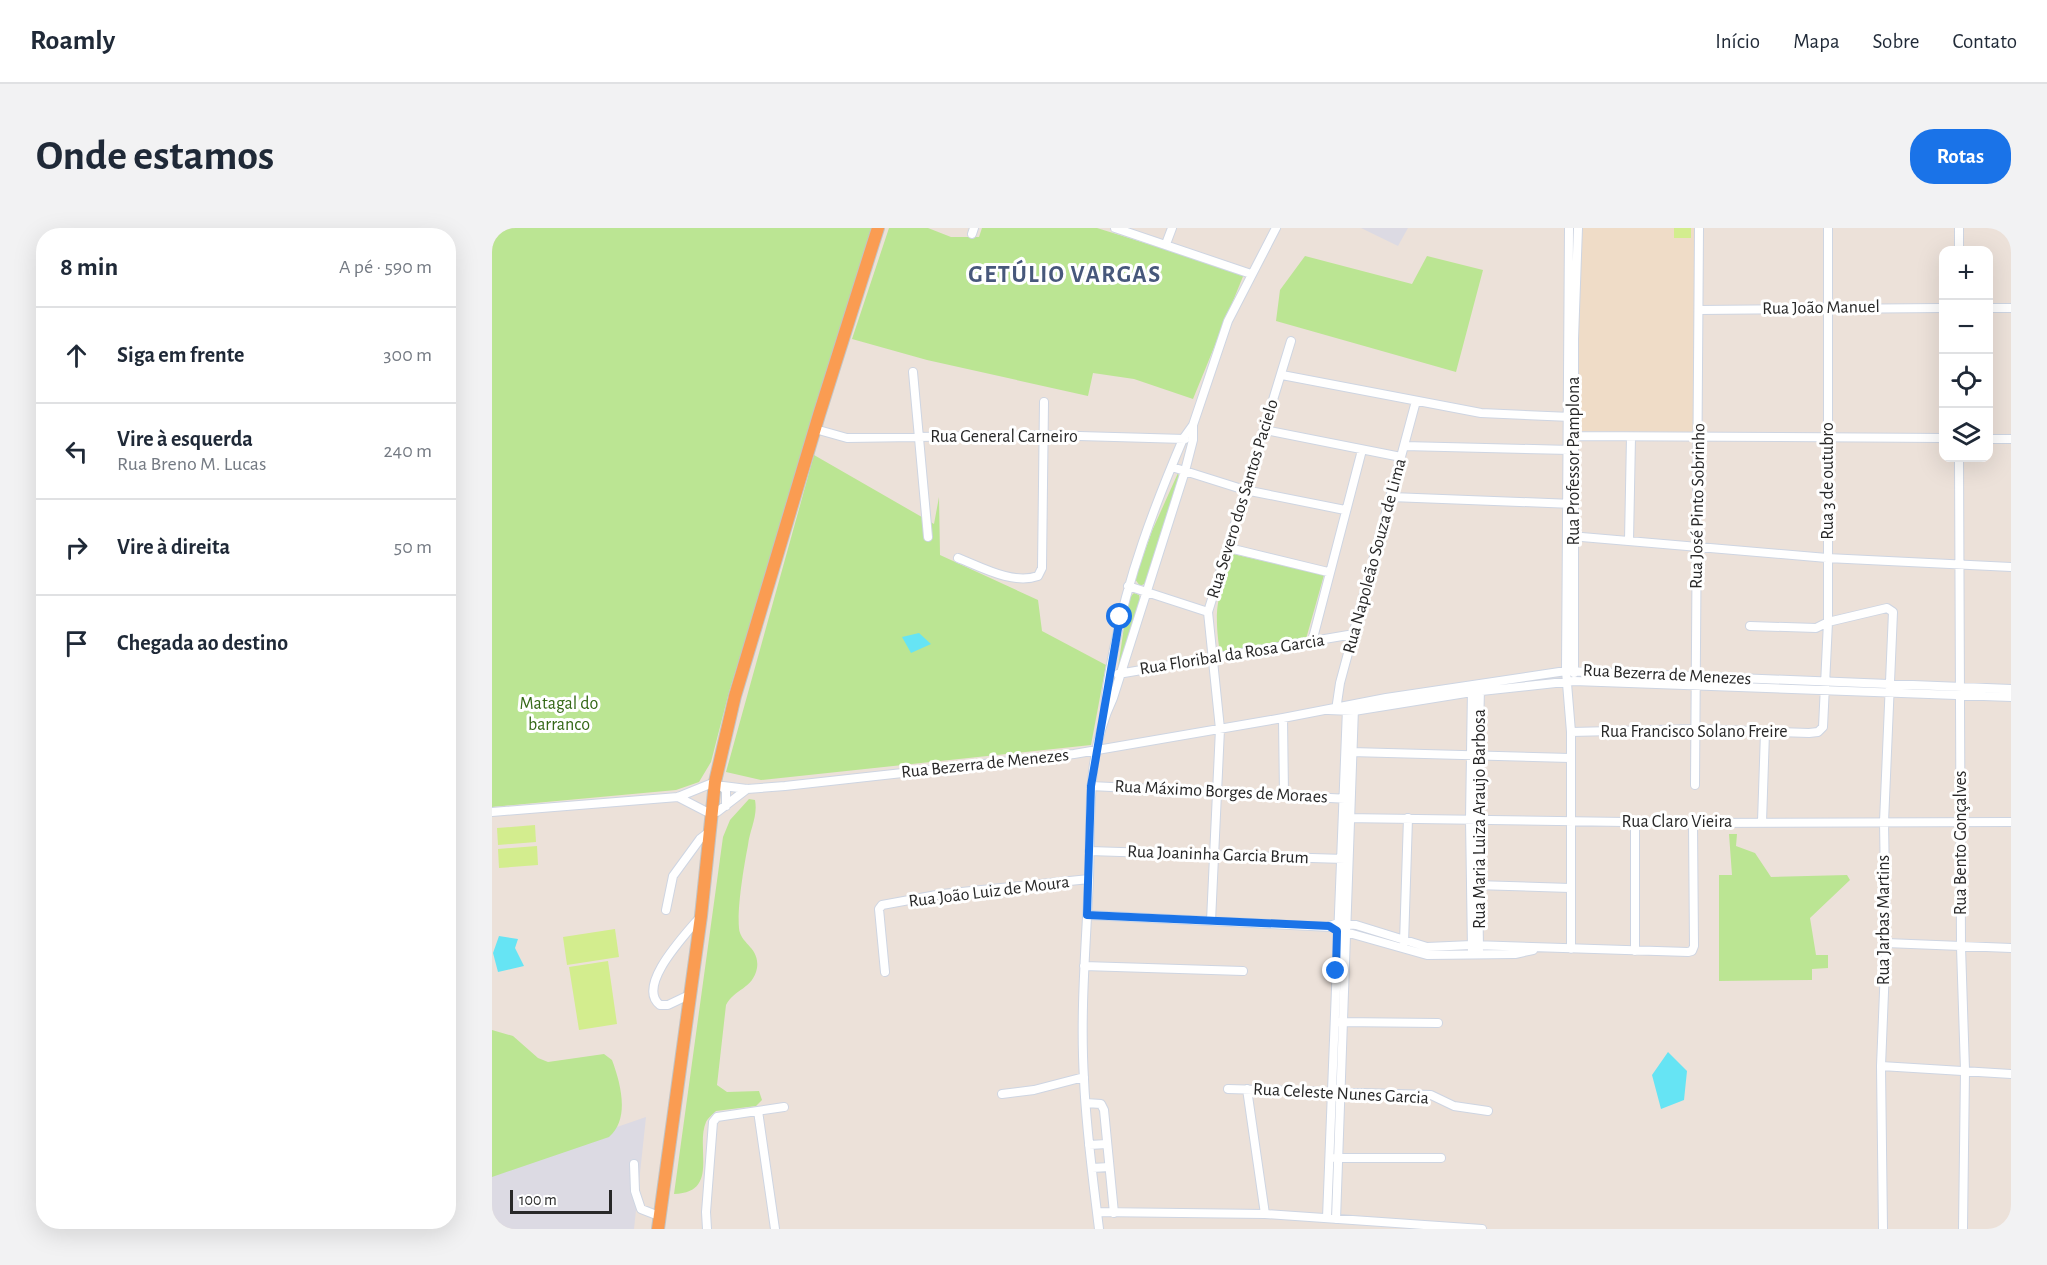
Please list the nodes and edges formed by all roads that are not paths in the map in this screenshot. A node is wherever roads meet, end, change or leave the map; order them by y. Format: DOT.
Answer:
graph roads {
  1 [pos="878,228"];
  2 [pos="1115,228"];
  3 [pos="1172,228"];
  4 [pos="1276,228"];
  5 [pos="1569,228"];
  6 [pos="1578,228"];
  7 [pos="1699,228"];
  8 [pos="1828,228"];
  9 [pos="1959,228"];
  10 [pos="1166,244"];
  11 [pos="1959,246"];
  12 [pos="1251,274"];
  13 [pos="1828,307"];
  14 [pos="1939,308"];
  15 [pos="1993,308"];
  16 [pos="2011,308"];
  17 [pos="1699,310"];
  18 [pos="1570,339"];
  19 [pos="1291,341"];
  20 [pos="913,372"];
  21 [pos="1282,375"];
  22 [pos="1416,401"];
  23 [pos="1044,402"];
  24 [pos="1571,417"];
  25 [pos="1193,425"];
  26 [pos="816,429"];
  27 [pos="1265,430"];
  28 [pos="1044,435"];
  29 [pos="1571,436"];
  30 [pos="1630,436"];
  31 [pos="917,437"];
  32 [pos="1699,437"];
  33 [pos="1939,438"];
  34 [pos="1184,439"];
  35 [pos="1828,439"];
  36 [pos="1993,439"];
  37 [pos="2011,439"];
  38 [pos="1193,440"];
  39 [pos="1404,446"];
  40 [pos="1362,450"];
  41 [pos="1571,450"];
  42 [pos="1401,457"];
  43 [pos="1959,462"];
  44 [pos="1172,467"];
  45 [pos="1185,471"];
  46 [pos="1245,490"];
  47 [pos="1391,497"];
  48 [pos="1571,504"];
  49 [pos="1345,510"];
  50 [pos="1571,536"];
  51 [pos="928,537"];
  52 [pos="1629,541"];
  53 [pos="1696,547"];
  54 [pos="1228,548"];
  55 [pos="958,558"];
  56 [pos="1827,558"];
  57 [pos="1961,566"];
  58 [pos="2011,567"];
  59 [pos="1328,572"];
  60 [pos="1128,586"];
  61 [pos="1147,591"];
  62 [pos="1208,612"];
  63 [pos="1828,622"];
  64 [pos="1750,626"];
  65 [pos="1354,634"];
  66 [pos="1312,642"];
  67 [pos="1215,659"];
  68 [pos="1570,671"];
  69 [pos="1606,672"];
  70 [pos="1121,673"];
  71 [pos="1109,674"];
  72 [pos="1536,675"];
  73 [pos="1570,681"];
  74 [pos="1697,681"];
  75 [pos="1606,682"];
  76 [pos="1536,685"];
  77 [pos="1826,687"];
  78 [pos="1476,688"];
  79 [pos="1888,689"];
  80 [pos="2011,689"];
  81 [pos="1960,691"];
  82 [pos="2011,697"];
  83 [pos="1351,708"];
  84 [pos="1333,709"];
  85 [pos="1105,714"];
  86 [pos="1283,718"];
  87 [pos="1220,729"];
  88 [pos="1696,729"];
  89 [pos="1571,732"];
  90 [pos="1765,732"];
  91 [pos="1818,732"];
  92 [pos="1096,750"];
  93 [pos="1350,752"];
  94 [pos="1475,755"];
  95 [pos="1570,758"];
  96 [pos="719,784"];
  97 [pos="1695,785"];
  98 [pos="1091,786"];
  99 [pos="701,788"];
  100 [pos="747,789"];
  101 [pos="1216,792"];
  102 [pos="1284,795"];
  103 [pos="678,797"];
  104 [pos="1348,799"];
  105 [pos="726,806"];
  106 [pos="706,810"];
  107 [pos="492,812"];
  108 [pos="1347,818"];
  109 [pos="1408,818"];
  110 [pos="1473,819"];
  111 [pos="1571,819"];
  112 [pos="1762,822"];
  113 [pos="1884,822"];
  114 [pos="2011,822"];
  115 [pos="1635,823"];
  116 [pos="1693,823"];
  117 [pos="1962,823"];
  118 [pos="709,832"];
  119 [pos="1089,852"];
  120 [pos="1214,856"];
  121 [pos="1344,859"];
  122 [pos="1089,879"];
  123 [pos="1475,885"];
  124 [pos="1570,888"];
  125 [pos="666,910"];
  126 [pos="1087,915"];
  127 [pos="701,916"];
  128 [pos="1211,921"];
  129 [pos="1341,927"];
  130 [pos="1886,943"];
  131 [pos="1404,944"];
  132 [pos="1961,947"];
  133 [pos="2011,948"];
  134 [pos="1571,949"];
  135 [pos="1476,950"];
  136 [pos="1635,951"];
  137 [pos="1084,966"];
  138 [pos="1244,971"];
  139 [pos="885,972"];
  140 [pos="689,995"];
  141 [pos="1338,1022"];
  142 [pos="1438,1023"];
  143 [pos="1881,1066"];
  144 [pos="1965,1070"];
  145 [pos="2011,1074"];
  146 [pos="1084,1077"];
  147 [pos="1228,1089"];
  148 [pos="1247,1089"];
  149 [pos="1337,1091"];
  150 [pos="1002,1094"];
  151 [pos="1086,1103"];
  152 [pos="784,1107"];
  153 [pos="758,1111"];
  154 [pos="1488,1111"];
  155 [pos="1107,1144"];
  156 [pos="1089,1145"];
  157 [pos="1334,1158"];
  158 [pos="1441,1158"];
  159 [pos="634,1164"];
  160 [pos="1110,1167"];
  161 [pos="1092,1168"];
  162 [pos="1097,1212"];
  163 [pos="1114,1213"];
  164 [pos="1265,1214"];
  165 [pos="1331,1218"];
  166 [pos="658,1223"];
  167 [pos="707,1229"];
  168 [pos="775,1229"];
  169 [pos="1099,1229"];
  170 [pos="1482,1229"];
  171 [pos="1883,1229"];
  172 [pos="1963,1229"];
  1 -- 26 [label="highway"];
  2 -- 10 [label="street"];
  3 -- 10 [label="street"];
  4 -- 12 [label="street"];
  5 -- 18 [label="street, Rua Professor Pamplona"];
  6 -- 18 [label="street, Rua Professor Pamplona"];
  7 -- 17 [label="street, Rua José Pinto Sobrinho"];
  8 -- 13 [label="street, Rua 3 de outubro"];
  9 -- 11 [label="street"];
  10 -- 12 [label="street"];
  12 -- 25 [label="street"];
  13 -- 14 [label="street, Rua João Manuel"];
  13 -- 17 [label="street, Rua João Manuel"];
  13 -- 35 [label="street, Rua 3 de outubro"];
  15 -- 16 [label="street"];
  17 -- 32 [label="street, Rua José Pinto Sobrinho"];
  18 -- 24 [label="street, Rua Professor Pamplona"];
  19 -- 21 [label="street, Rua Severo dos Santos Pacielo"];
  20 -- 31 [label="street"];
  21 -- 22 [label="street"];
  21 -- 27 [label="street, Rua Severo dos Santos Pacielo"];
  22 -- 24 [label="street"];
  22 -- 39 [label="street, Rua Napoleão Souza de Lima"];
  23 -- 28 [label="street"];
  24 -- 29 [label="street, Rua Professor Pamplona"];
  25 -- 34 [label="street"];
  25 -- 38 [label="street"];
  26 -- 31 [label="street, Rua General Carneiro"];
  26 -- 96 [label="highway"];
  27 -- 40 [label="street"];
  27 -- 46 [label="street, Rua Severo dos Santos Pacielo"];
  28 -- 31 [label="street, Rua General Carneiro"];
  28 -- 34 [label="street, Rua General Carneiro"];
  28 -- 55 [label="street"];
  29 -- 30 [label="street"];
  29 -- 41 [label="street, Rua Professor Pamplona"];
  30 -- 32 [label="street"];
  30 -- 52 [label="street"];
  31 -- 51 [label="street"];
  32 -- 35 [label="street"];
  32 -- 53 [label="street, Rua José Pinto Sobrinho"];
  33 -- 35 [label="street"];
  34 -- 38 [label="street, Rua General Carneiro"];
  34 -- 44 [label="street"];
  35 -- 56 [label="street, Rua 3 de outubro"];
  36 -- 37 [label="street"];
  38 -- 45 [label="street"];
  39 -- 41 [label="street"];
  39 -- 42 [label="street, Rua Napoleão Souza de Lima"];
  40 -- 42 [label="street"];
  40 -- 49 [label="street"];
  41 -- 48 [label="street, Rua Professor Pamplona"];
  42 -- 47 [label="street, Rua Napoleão Souza de Lima"];
  43 -- 57 [label="street, Rua Bento Gonçalves"];
  44 -- 45 [label="street"];
  44 -- 60 [label="street"];
  45 -- 46 [label="street"];
  45 -- 61 [label="street"];
  46 -- 49 [label="street"];
  46 -- 54 [label="street, Rua Severo dos Santos Pacielo"];
  47 -- 48 [label="street"];
  47 -- 65 [label="street, Rua Napoleão Souza de Lima"];
  48 -- 50 [label="street, Rua Professor Pamplona"];
  49 -- 59 [label="street"];
  50 -- 52 [label="street"];
  50 -- 68 [label="street, Rua Professor Pamplona"];
  52 -- 53 [label="street"];
  53 -- 56 [label="street"];
  53 -- 74 [label="street, Rua José Pinto Sobrinho"];
  54 -- 59 [label="street"];
  54 -- 62 [label="street, Rua Severo dos Santos Pacielo"];
  56 -- 57 [label="street"];
  56 -- 63 [label="street, Rua 3 de outubro"];
  57 -- 58 [label="street"];
  57 -- 81 [label="street, Rua Bento Gonçalves"];
  59 -- 66 [label="street"];
  60 -- 61 [label="street"];
  60 -- 71 [label="street"];
  61 -- 62 [label="street"];
  61 -- 70 [label="street"];
  62 -- 67 [label="street, Rua Severo dos Santos Pacielo"];
  63 -- 64 [label="street"];
  63 -- 77 [label="street, Rua 3 de outubro"];
  63 -- 79 [label="street, Rua Jarbas Martins"];
  65 -- 66 [label="street, Rua Floribal da Rosa Garcia"];
  65 -- 84 [label="street, Rua Napoleão Souza de Lima"];
  66 -- 67 [label="street, Rua Floribal da Rosa Garcia"];
  67 -- 70 [label="street, Rua Floribal da Rosa Garcia"];
  67 -- 87 [label="street, Rua Severo dos Santos Pacielo"];
  68 -- 69 [label="street, Rua Bezerra de Menezes"];
  68 -- 72 [label="street, Rua Bezerra de Menezes"];
  68 -- 73 [label="street, Rua Professor Pamplona"];
  69 -- 74 [label="street, Rua Bezerra de Menezes"];
  69 -- 75 [label="street"];
  70 -- 71 [label="street, Rua Floribal da Rosa Garcia"];
  70 -- 85 [label="street"];
  71 -- 85 [label="street"];
  72 -- 76 [label="street"];
  72 -- 78 [label="street, Rua Bezerra de Menezes"];
  73 -- 75 [label="street, Rua Bezerra de Menezes"];
  73 -- 76 [label="street, Rua Bezerra de Menezes"];
  73 -- 89 [label="street, Rua Professor Pamplona"];
  74 -- 75 [label="street, Rua Bezerra de Menezes"];
  74 -- 77 [label="street, Rua Bezerra de Menezes"];
  74 -- 88 [label="street, Rua José Pinto Sobrinho"];
  76 -- 78 [label="street, Rua Bezerra de Menezes"];
  77 -- 79 [label="street, Rua Bezerra de Menezes"];
  77 -- 91 [label="street, Rua 3 de outubro"];
  78 -- 83 [label="street, Rua Bezerra de Menezes"];
  78 -- 94 [label="street, Rua Maria Luiza Araujo Barbosa"];
  79 -- 81 [label="street, Rua Bezerra de Menezes"];
  79 -- 113 [label="street, Rua Jarbas Martins"];
  80 -- 81 [label="street, Rua Bezerra de Menezes"];
  81 -- 82 [label="street, Rua Bezerra de Menezes"];
  81 -- 117 [label="street, Rua Bento Gonçalves"];
  83 -- 84 [label="street, Rua Bezerra de Menezes"];
  83 -- 93 [label="street"];
  84 -- 86 [label="street, Rua Bezerra de Menezes"];
  85 -- 92 [label="street"];
  86 -- 87 [label="street, Rua Bezerra de Menezes"];
  86 -- 102 [label="street"];
  87 -- 92 [label="street, Rua Bezerra de Menezes"];
  87 -- 101 [label="street, Rua Severo dos Santos Pacielo"];
  88 -- 89 [label="street, Rua Francisco Solano Freire"];
  88 -- 90 [label="street, Rua Francisco Solano Freire"];
  88 -- 97 [label="street, Rua José Pinto Sobrinho"];
  89 -- 95 [label="street, Rua Professor Pamplona"];
  90 -- 91 [label="street, Rua Francisco Solano Freire"];
  90 -- 112 [label="street"];
  92 -- 98 [label="street"];
  92 -- 100 [label="street, Rua Bezerra de Menezes"];
  93 -- 94 [label="street"];
  93 -- 104 [label="street"];
  94 -- 95 [label="street"];
  94 -- 110 [label="street, Rua Maria Luiza Araujo Barbosa"];
  95 -- 111 [label="street, Rua Professor Pamplona"];
  96 -- 99 [label="street"];
  96 -- 100 [label="street, Rua Bezerra de Menezes"];
  96 -- 105 [label="street"];
  96 -- 106 [label="highway"];
  98 -- 101 [label="street, Rua Máximo Borges de Moraes"];
  98 -- 119 [label="street"];
  99 -- 103 [label="street"];
  99 -- 106 [label="street"];
  100 -- 105 [label="street"];
  101 -- 102 [label="street, Rua Máximo Borges de Moraes"];
  101 -- 120 [label="street, Rua Severo dos Santos Pacielo"];
  102 -- 104 [label="street, Rua Máximo Borges de Moraes"];
  103 -- 106 [label="street"];
  103 -- 107 [label="street"];
  104 -- 108 [label="street"];
  105 -- 106 [label="street"];
  106 -- 118 [label="highway"];
  108 -- 109 [label="street, Rua Claro Vieira"];
  108 -- 121 [label="street"];
  109 -- 110 [label="street, Rua Claro Vieira"];
  109 -- 131 [label="street"];
  110 -- 111 [label="street, Rua Claro Vieira"];
  110 -- 123 [label="street, Rua Maria Luiza Araujo Barbosa"];
  111 -- 115 [label="street, Rua Claro Vieira"];
  111 -- 124 [label="street, Rua Professor Pamplona"];
  112 -- 113 [label="street, Rua Claro Vieira"];
  112 -- 116 [label="street, Rua Claro Vieira"];
  113 -- 117 [label="street, Rua Claro Vieira"];
  113 -- 130 [label="street, Rua Jarbas Martins"];
  114 -- 117 [label="street, Rua Claro Vieira"];
  115 -- 116 [label="street, Rua Claro Vieira"];
  115 -- 136 [label="street"];
  116 -- 136 [label="street"];
  117 -- 132 [label="street, Rua Bento Gonçalves"];
  118 -- 125 [label="street"];
  118 -- 127 [label="highway"];
  119 -- 120 [label="street, Rua Joaninha Garcia Brum"];
  119 -- 122 [label="street"];
  120 -- 121 [label="street, Rua Joaninha Garcia Brum"];
  120 -- 128 [label="street, Rua Severo dos Santos Pacielo"];
  121 -- 129 [label="street"];
  122 -- 126 [label="street"];
  122 -- 139 [label="street, Rua João Luiz de Moura"];
  123 -- 124 [label="street"];
  123 -- 135 [label="street, Rua Maria Luiza Araujo Barbosa"];
  124 -- 134 [label="street, Rua Professor Pamplona"];
  126 -- 128 [label="street"];
  126 -- 137 [label="street"];
  127 -- 140 [label="highway"];
  127 -- 140 [label="street"];
  128 -- 129 [label="street"];
  129 -- 131 [label="street"];
  129 -- 141 [label="street"];
  130 -- 132 [label="street"];
  130 -- 143 [label="street, Rua Jarbas Martins"];
  131 -- 135 [label="street"];
  132 -- 133 [label="street"];
  132 -- 144 [label="street, Rua Bento Gonçalves"];
  134 -- 135 [label="street"];
  134 -- 136 [label="street"];
  137 -- 138 [label="street"];
  137 -- 146 [label="street"];
  140 -- 166 [label="highway"];
  141 -- 142 [label="street"];
  141 -- 149 [label="street"];
  143 -- 144 [label="street"];
  143 -- 171 [label="street, Rua Jarbas Martins"];
  144 -- 145 [label="street"];
  144 -- 172 [label="street, Rua Bento Gonçalves"];
  146 -- 150 [label="street"];
  146 -- 151 [label="street"];
  147 -- 148 [label="street, Rua Celeste Nunes Garcia"];
  148 -- 149 [label="street, Rua Celeste Nunes Garcia"];
  148 -- 164 [label="street"];
  149 -- 154 [label="street, Rua Celeste Nunes Garcia"];
  149 -- 157 [label="street"];
  151 -- 155 [label="street"];
  151 -- 156 [label="street"];
  152 -- 153 [label="street"];
  153 -- 167 [label="street"];
  153 -- 168 [label="street"];
  155 -- 156 [label="street"];
  155 -- 160 [label="street"];
  156 -- 161 [label="street"];
  157 -- 158 [label="street"];
  157 -- 165 [label="street"];
  159 -- 166 [label="street"];
  160 -- 161 [label="street"];
  160 -- 163 [label="street"];
  161 -- 162 [label="street"];
  162 -- 163 [label="street"];
  162 -- 169 [label="street"];
  163 -- 164 [label="street"];
  164 -- 165 [label="street"];
  165 -- 170 [label="street"];
}
